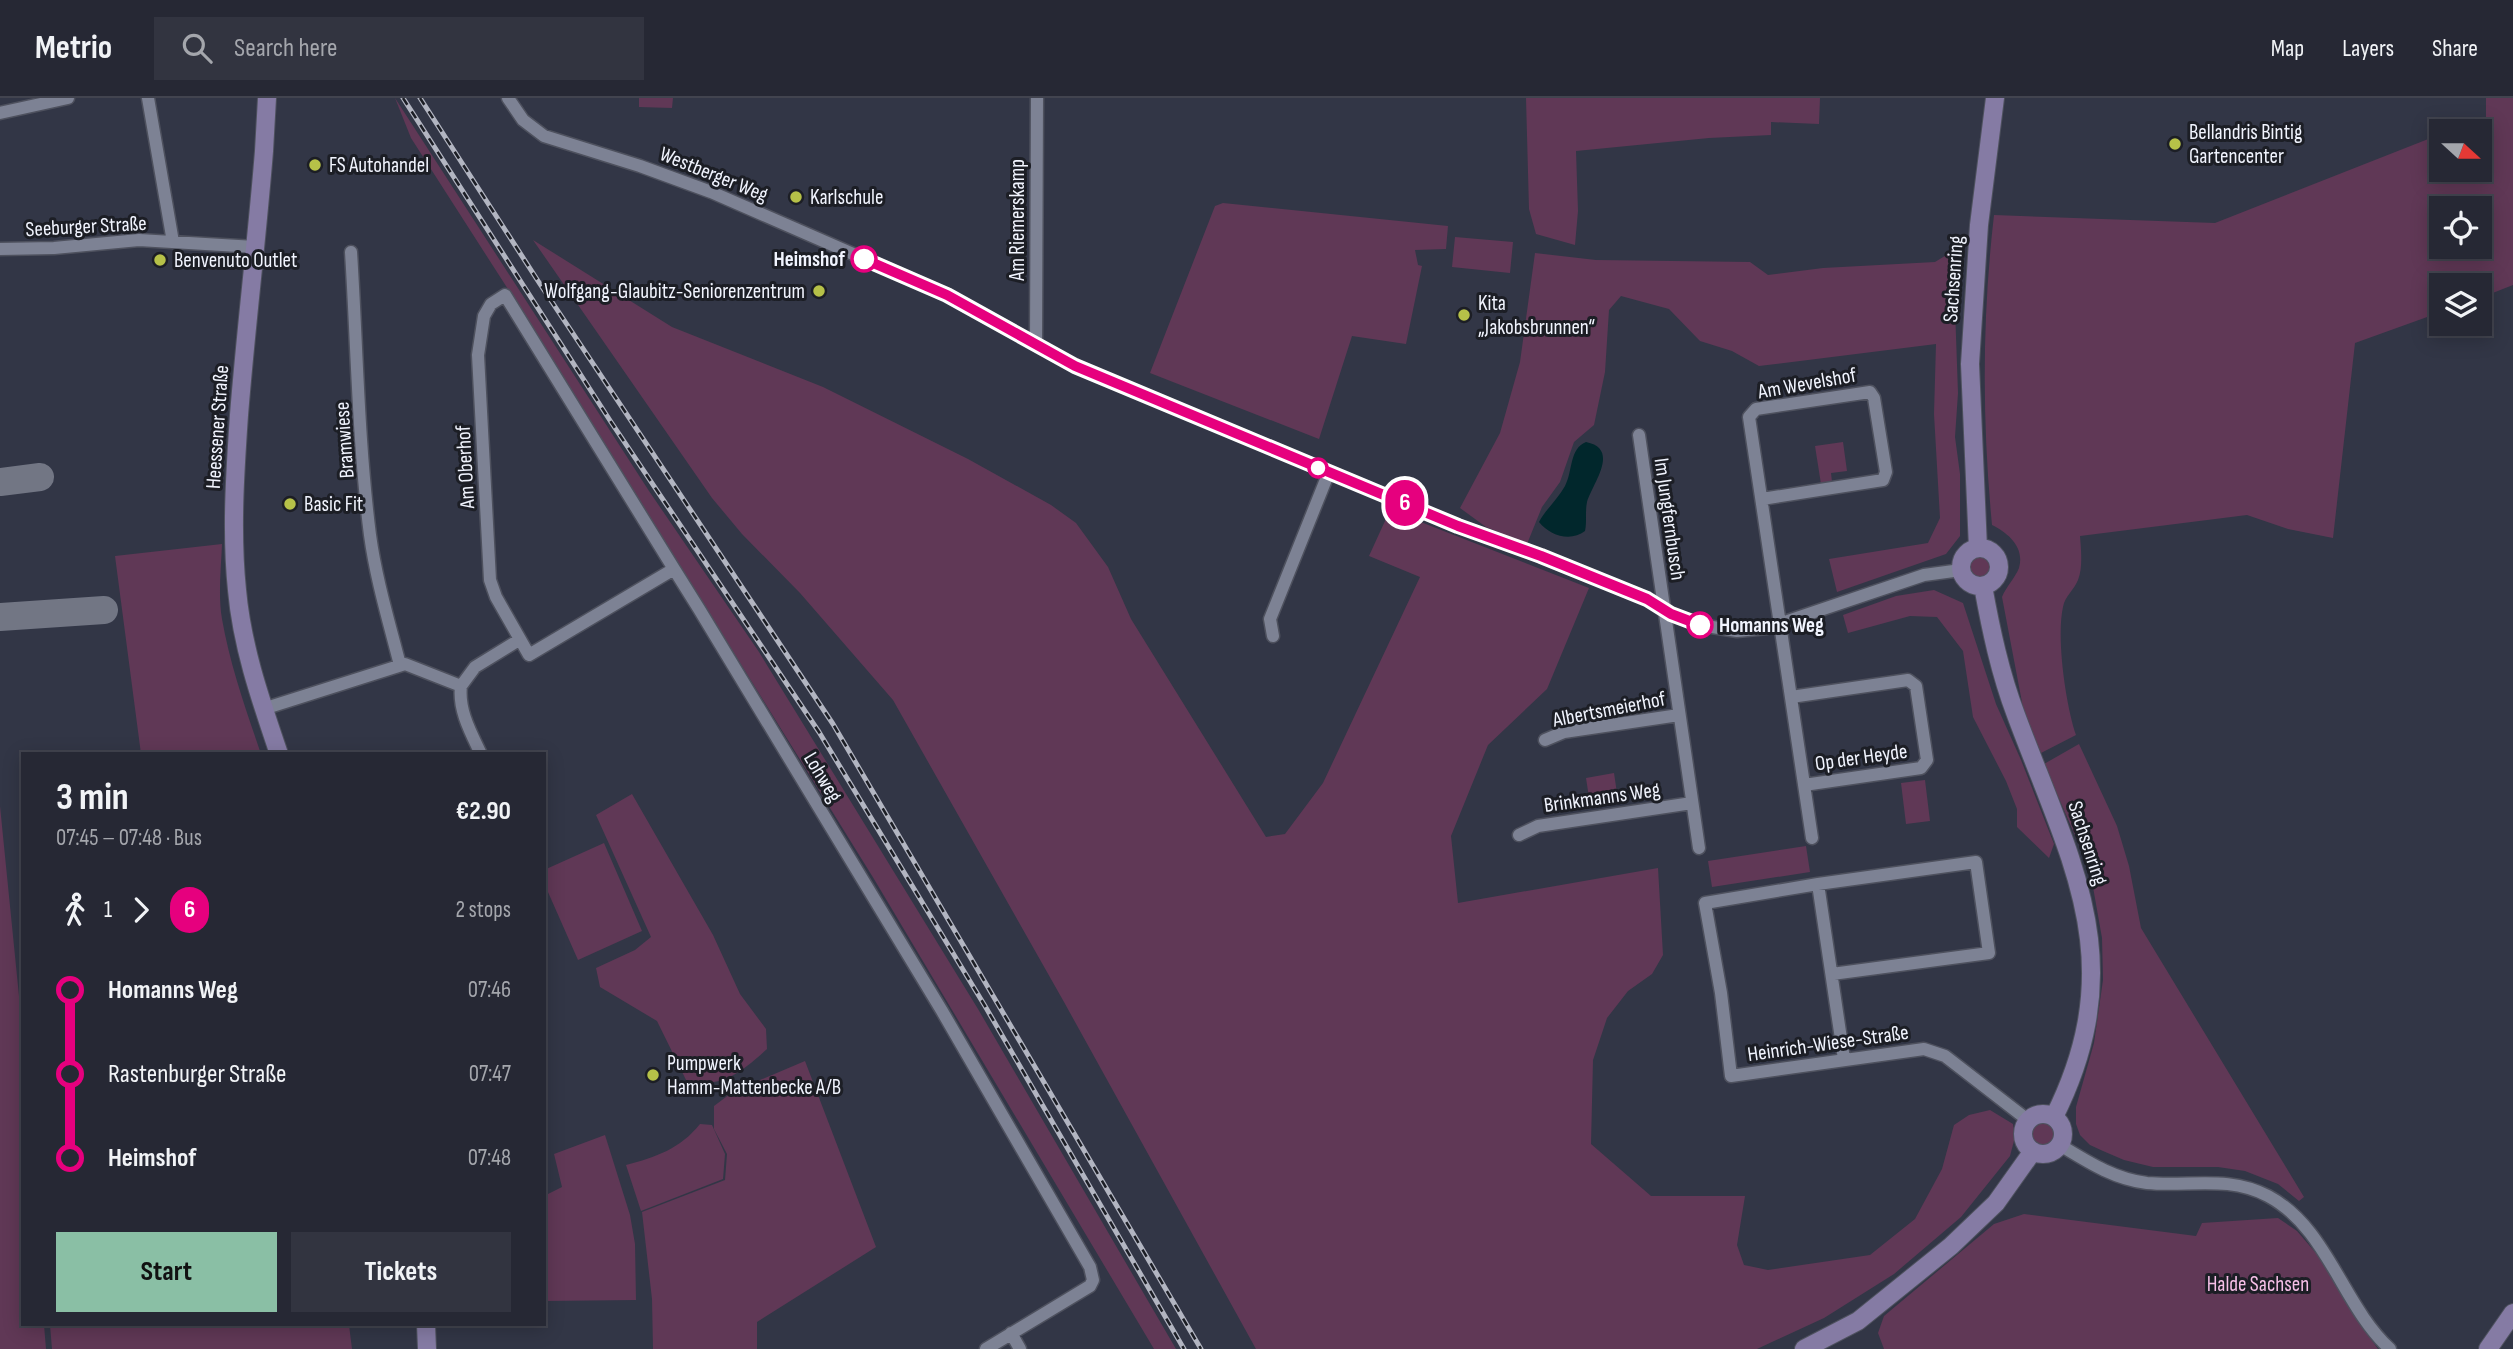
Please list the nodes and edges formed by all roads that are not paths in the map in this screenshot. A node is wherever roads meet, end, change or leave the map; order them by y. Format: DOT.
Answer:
graph roads {
  1 [pos="68,98"];
  2 [pos="148,98"];
  3 [pos="267,98"];
  4 [pos="508,98"];
  5 [pos="1037,98"];
  6 [pos="1995,98"];
  7 [pos="0,113"];
  8 [pos="173,242"];
  9 [pos="255,247"];
  10 [pos="0,249"];
  11 [pos="351,252"];
  12 [pos="505,295"];
  13 [pos="1036,343"];
  14 [pos="1639,435"];
  15 [pos="1329,472"];
  16 [pos="1762,499"];
  17 [pos="1978,548"];
  18 [pos="674,569"];
  19 [pos="1961,570"];
  20 [pos="1983,586"];
  21 [pos="1663,609"];
  22 [pos="1780,623"];
  23 [pos="1273,636"];
  24 [pos="519,640"];
  25 [pos="400,664"];
  26 [pos="461,686"];
  27 [pos="1791,697"];
  28 [pos="263,709"];
  29 [pos="1679,715"];
  30 [pos="1545,740"];
  31 [pos="278,752"];
  32 [pos="480,752"];
  33 [pos="1804,785"];
  34 [pos="1692,803"];
  35 [pos="1519,835"];
  36 [pos="1812,838"];
  37 [pos="1699,848"];
  38 [pos="1818,884"];
  39 [pos="1832,974"];
  40 [pos="1844,1059"];
  41 [pos="2054,1117"];
  42 [pos="2029,1121"];
  43 [pos="2060,1145"];
  44 [pos="2033,1151"];
  45 [pos="2513,1313"];
  46 [pos="426,1326"];
  47 [pos="1011,1333"];
  48 [pos="2490,1346"];
  49 [pos="427,1349"];
  50 [pos="986,1349"];
  51 [pos="1020,1349"];
  52 [pos="1804,1349"];
  53 [pos="2390,1349"];
  1 -- 7 [label="street"];
  2 -- 8 [label="street, Seeburger Straße"];
  3 -- 9 [label="street, Heessener Straße"];
  4 -- 13 [label="street, Westberger Weg"];
  5 -- 13 [label="street, Am Riemerskamp"];
  6 -- 17 [label="street, Sachsenring"];
  8 -- 9 [label="street, Seeburger Straße"];
  8 -- 10 [label="street, Seeburger Straße"];
  9 -- 28 [label="street, Heessener Straße"];
  11 -- 25 [label="street, Bramwiese"];
  12 -- 18 [label="street, Lohweg"];
  12 -- 24 [label="street, Am Oberhof"];
  13 -- 15 [label="street, Westberger Weg"];
  14 -- 21 [label="street, Im Jungfernbusch"];
  15 -- 21 [label="street, Westberger Weg"];
  15 -- 23 [label="street"];
  16 -- 16 [label="street, Am Wevelshof"];
  16 -- 22 [label="street, Am Wevelshof"];
  17 -- 19 [label="street"];
  17 -- 20 [label="street"];
  18 -- 24 [label="street"];
  18 -- 47 [label="street, Lohweg"];
  19 -- 20 [label="street"];
  19 -- 22 [label="street, Westberger Weg"];
  20 -- 41 [label="street, Sachsenring"];
  21 -- 22 [label="street, Westberger Weg"];
  21 -- 29 [label="street"];
  22 -- 27 [label="street, Op der Heyde"];
  24 -- 26 [label="street"];
  25 -- 26 [label="street"];
  25 -- 28 [label="street"];
  26 -- 32 [label="street"];
  27 -- 33 [label="street, Op der Heyde"];
  27 -- 33 [label="street, Op der Heyde"];
  28 -- 31 [label="street, Heessener Straße"];
  29 -- 30 [label="street, Albertsmeierhof"];
  29 -- 34 [label="street"];
  33 -- 36 [label="street, Op der Heyde"];
  34 -- 35 [label="street, Brinkmanns Weg"];
  34 -- 37 [label="street"];
  38 -- 39 [label="street"];
  38 -- 39 [label="street"];
  38 -- 40 [label="street, Heinrich-Wiese-Straße"];
  39 -- 40 [label="street"];
  40 -- 42 [label="street, Heinrich-Wiese-Straße"];
  41 -- 42 [label="street"];
  41 -- 43 [label="street"];
  42 -- 44 [label="street"];
  43 -- 44 [label="street"];
  43 -- 53 [label="street"];
  44 -- 52 [label="street"];
  45 -- 48 [label="street"];
  46 -- 49 [label="street"];
  47 -- 50 [label="street"];
  47 -- 51 [label="street"];
}
